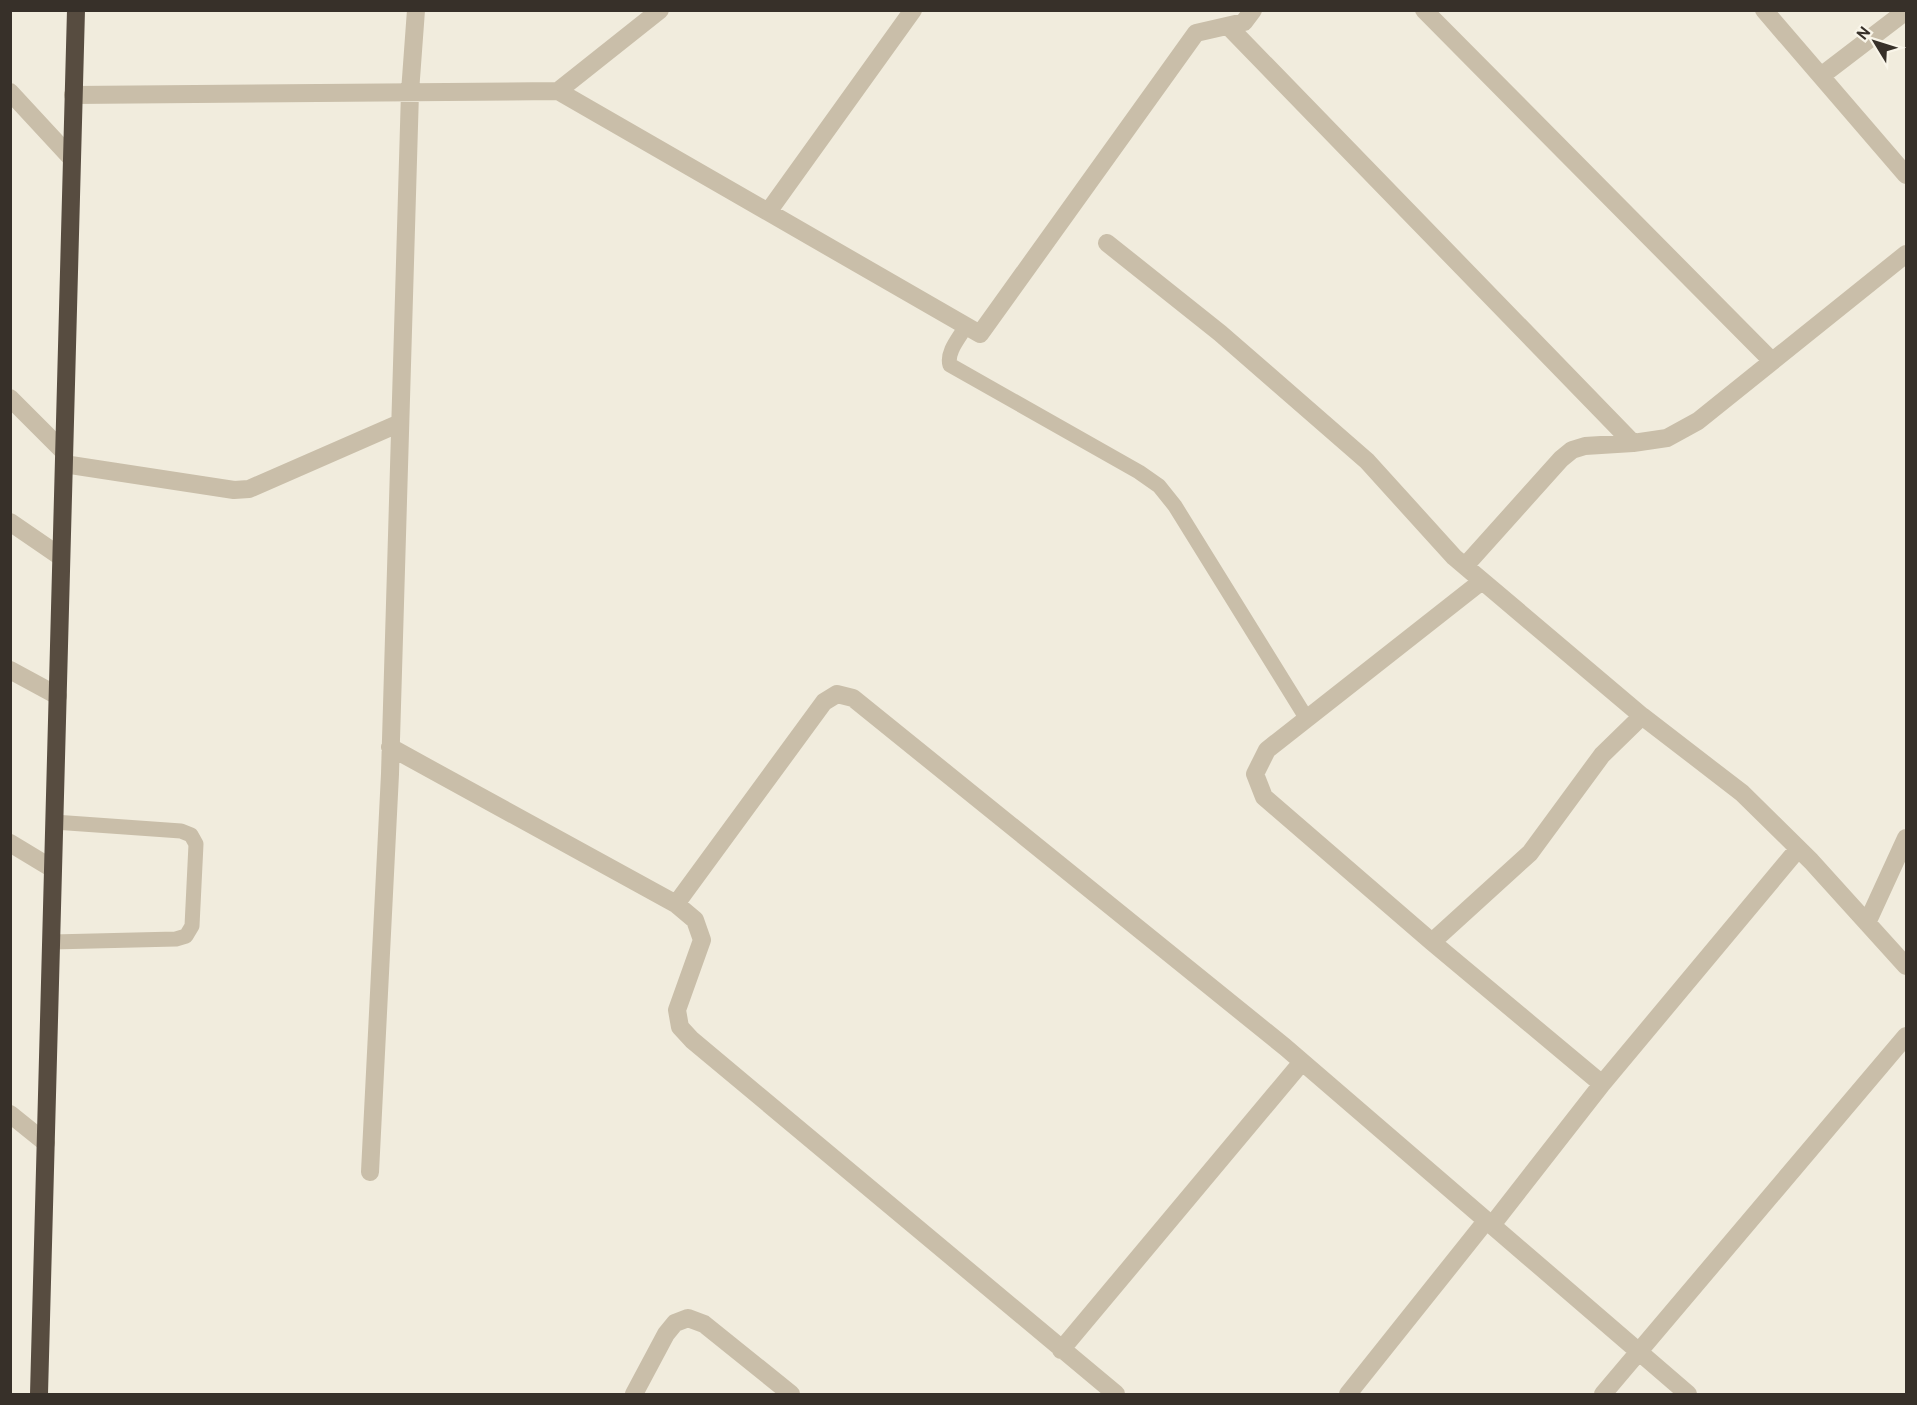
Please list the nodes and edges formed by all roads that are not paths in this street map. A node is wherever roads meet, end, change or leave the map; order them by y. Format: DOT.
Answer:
graph roads {
  1 [pos="76,10"];
  2 [pos="416,10"];
  3 [pos="660,10"];
  4 [pos="913,10"];
  5 [pos="1253,10"];
  6 [pos="1424,10"];
  7 [pos="1764,10"];
  8 [pos="1906,11"];
  9 [pos="1228,26"];
  10 [pos="1821,76"];
  11 [pos="558,91"];
  12 [pos="10,92"];
  13 [pos="410,92"];
  14 [pos="74,95"];
  15 [pos="72,159"];
  16 [pos="1906,175"];
  17 [pos="768,212"];
  18 [pos="1107,243"];
  19 [pos="1906,254"];
  20 [pos="966,326"];
  21 [pos="1772,361"];
  22 [pos="10,398"];
  23 [pos="400,423"];
  24 [pos="1633,443"];
  25 [pos="64,458"];
  26 [pos="10,522"];
  27 [pos="61,557"];
  28 [pos="1465,566"];
  29 [pos="1482,580"];
  30 [pos="10,670"];
  31 [pos="58,696"];
  32 [pos="1642,716"];
  33 [pos="1307,719"];
  34 [pos="390,747"];
  35 [pos="54,822"];
  36 [pos="1906,838"];
  37 [pos="10,843"];
  38 [pos="1798,849"];
  39 [pos="53,869"];
  40 [pos="676,904"];
  41 [pos="1867,923"];
  42 [pos="51,942"];
  43 [pos="1432,942"];
  44 [pos="1906,966"];
  45 [pos="1906,1036"];
  46 [pos="1302,1062"];
  47 [pos="1602,1084"];
  48 [pos="10,1114"];
  49 [pos="46,1143"];
  50 [pos="370,1172"];
  51 [pos="1489,1223"];
  52 [pos="1061,1350"];
  53 [pos="1638,1352"];
  54 [pos="39,1395"];
  55 [pos="634,1395"];
  56 [pos="791,1395"];
  57 [pos="1116,1395"];
  58 [pos="1348,1395"];
  59 [pos="1603,1395"];
  60 [pos="1688,1395"];
  1 -- 14 [label="highway"];
  2 -- 13 [label="street"];
  3 -- 11 [label="street"];
  4 -- 17 [label="street"];
  5 -- 9 [label="street"];
  6 -- 21 [label="street"];
  7 -- 10 [label="street"];
  8 -- 10 [label="street"];
  9 -- 20 [label="street"];
  9 -- 24 [label="street"];
  10 -- 16 [label="street"];
  11 -- 13 [label="street"];
  11 -- 17 [label="street"];
  12 -- 15 [label="street"];
  13 -- 14 [label="street"];
  13 -- 23 [label="street"];
  14 -- 15 [label="highway"];
  15 -- 25 [label="highway"];
  17 -- 20 [label="street"];
  18 -- 28 [label="street"];
  19 -- 21 [label="street"];
  20 -- 33 [label="lane"];
  21 -- 24 [label="street"];
  22 -- 25 [label="street"];
  23 -- 25 [label="street"];
  23 -- 34 [label="street"];
  24 -- 28 [label="street"];
  25 -- 27 [label="highway"];
  26 -- 27 [label="street"];
  27 -- 31 [label="highway"];
  28 -- 29 [label="street"];
  29 -- 32 [label="street"];
  29 -- 33 [label="street"];
  30 -- 31 [label="street"];
  31 -- 35 [label="highway"];
  32 -- 38 [label="street"];
  32 -- 43 [label="street"];
  33 -- 43 [label="street"];
  34 -- 40 [label="street"];
  34 -- 50 [label="street"];
  35 -- 39 [label="highway"];
  35 -- 42 [label="lane"];
  36 -- 41 [label="street"];
  37 -- 39 [label="street"];
  38 -- 41 [label="street"];
  38 -- 47 [label="street"];
  39 -- 42 [label="highway"];
  40 -- 46 [label="street"];
  40 -- 52 [label="street"];
  41 -- 44 [label="street"];
  42 -- 49 [label="highway"];
  43 -- 47 [label="street"];
  45 -- 53 [label="street"];
  46 -- 51 [label="street"];
  46 -- 52 [label="street"];
  47 -- 51 [label="street"];
  48 -- 49 [label="street"];
  49 -- 54 [label="highway"];
  51 -- 53 [label="street"];
  51 -- 58 [label="street"];
  52 -- 57 [label="street"];
  53 -- 59 [label="street"];
  53 -- 60 [label="street"];
  55 -- 56 [label="street"];
}
